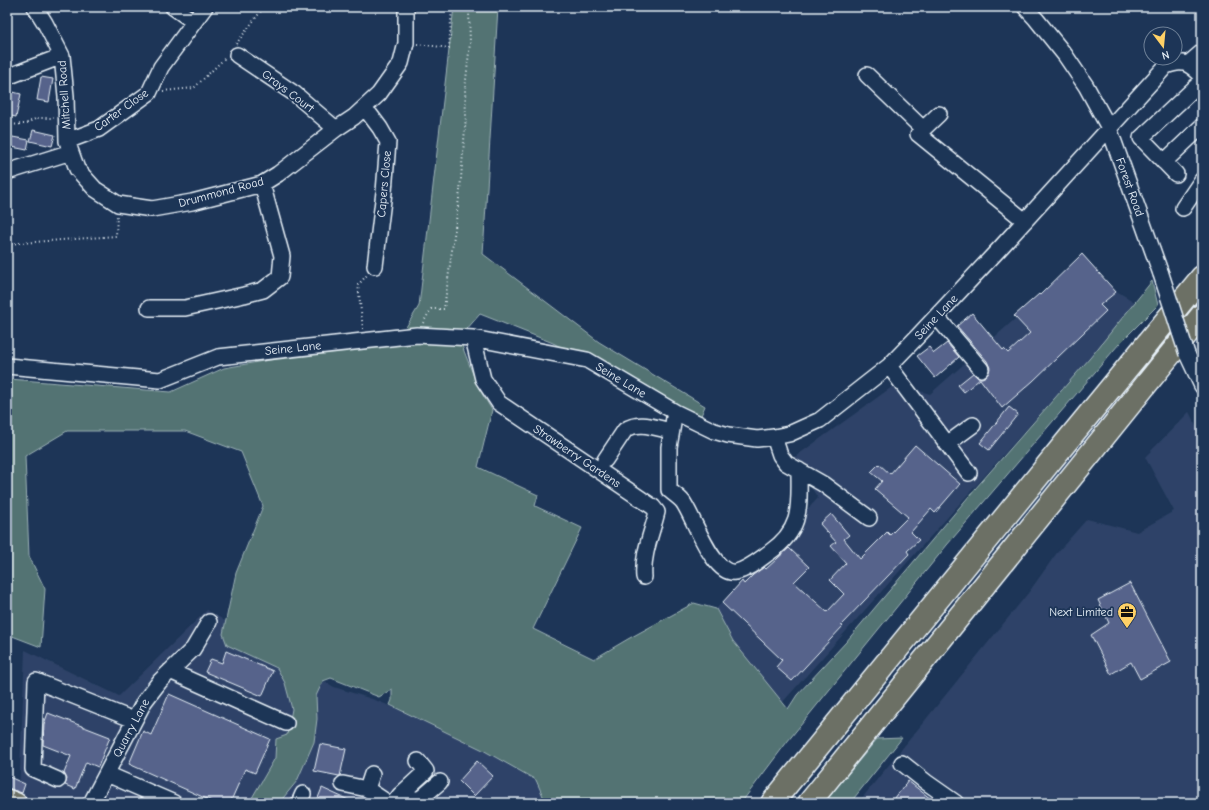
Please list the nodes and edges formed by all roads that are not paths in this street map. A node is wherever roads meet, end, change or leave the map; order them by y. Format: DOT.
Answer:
graph roads {
  1 [pos="35,7"];
  2 [pos="173,7"];
  3 [pos="205,7"];
  4 [pos="406,7"];
  5 [pos="1024,7"];
  6 [pos="194,22"];
  7 [pos="1202,52"];
  8 [pos="241,54"];
  9 [pos="62,56"];
  10 [pos="1188,64"];
  11 [pos="867,75"];
  12 [pos="1202,76"];
  13 [pos="7,77"];
  14 [pos="1202,81"];
  15 [pos="365,108"];
  16 [pos="939,114"];
  17 [pos="1202,126"];
  18 [pos="1109,128"];
  19 [pos="336,129"];
  20 [pos="923,129"];
  21 [pos="69,147"];
  22 [pos="1164,162"];
  23 [pos="7,172"];
  24 [pos="1176,174"];
  25 [pos="1202,180"];
  26 [pos="262,184"];
  27 [pos="1183,208"];
  28 [pos="1025,221"];
  29 [pos="375,266"];
  30 [pos="1202,278"];
  31 [pos="149,308"];
  32 [pos="1202,315"];
  33 [pos="936,316"];
  34 [pos="472,338"];
  35 [pos="7,366"];
  36 [pos="889,366"];
  37 [pos="981,369"];
  38 [pos="1201,382"];
  39 [pos="675,412"];
  40 [pos="973,425"];
  41 [pos="671,431"];
  42 [pos="774,437"];
  43 [pos="947,444"];
  44 [pos="605,460"];
  45 [pos="799,470"];
  46 [pos="969,474"];
  47 [pos="869,518"];
  48 [pos="644,577"];
  49 [pos="209,622"];
  50 [pos="170,671"];
  51 [pos="134,720"];
  52 [pos="286,723"];
  53 [pos="418,761"];
  54 [pos="902,763"];
  55 [pos="107,774"];
  56 [pos="372,774"];
  57 [pos="58,780"];
  58 [pos="440,782"];
  59 [pos="343,784"];
  60 [pos="367,789"];
  61 [pos="394,800"];
  62 [pos="91,803"];
  63 [pos="174,803"];
  64 [pos="772,803"];
  65 [pos="809,803"];
  66 [pos="956,803"];
  1 -- 9 [label="street, Mitchell Road"];
  2 -- 6 [label="street"];
  3 -- 6 [label="street, Carter Close"];
  4 -- 15 [label="street, Drummond Road"];
  5 -- 18 [label="street, Forest Road"];
  6 -- 21 [label="street, Carter Close"];
  7 -- 10 [label="street"];
  8 -- 19 [label="street, Grays Court"];
  9 -- 13 [label="street"];
  9 -- 21 [label="street, Mitchell Road"];
  10 -- 12 [label="street"];
  10 -- 18 [label="street, Seine Lane"];
  11 -- 20 [label="street"];
  14 -- 22 [label="street"];
  15 -- 19 [label="street, Drummond Road"];
  15 -- 29 [label="street, Capers Close"];
  16 -- 20 [label="street"];
  17 -- 22 [label="street"];
  18 -- 28 [label="street, Seine Lane"];
  18 -- 38 [label="street, Forest Road, bridge"];
  19 -- 26 [label="street, Drummond Road"];
  20 -- 28 [label="street"];
  21 -- 23 [label="street, Carter Close"];
  21 -- 26 [label="street, Drummond Road"];
  22 -- 24 [label="street"];
  25 -- 27 [label="street"];
  26 -- 31 [label="street"];
  28 -- 33 [label="street, Seine Lane"];
  30 -- 64 [label="highway"];
  32 -- 65 [label="highway"];
  33 -- 36 [label="street, Seine Lane"];
  33 -- 37 [label="street"];
  34 -- 35 [label="street, Seine Lane"];
  34 -- 39 [label="street, Seine Lane"];
  34 -- 48 [label="street, Strawberry Gardens"];
  36 -- 42 [label="street, Seine Lane"];
  36 -- 43 [label="street"];
  39 -- 41 [label="street"];
  39 -- 42 [label="street, Seine Lane"];
  40 -- 43 [label="street"];
  41 -- 44 [label="street"];
  41 -- 45 [label="street"];
  42 -- 45 [label="street"];
  43 -- 46 [label="street"];
  45 -- 47 [label="street"];
  49 -- 50 [label="street, Quarry Lane"];
  50 -- 51 [label="street, Quarry Lane"];
  50 -- 52 [label="street"];
  51 -- 55 [label="street, Quarry Lane"];
  51 -- 57 [label="street"];
  53 -- 61 [label="street"];
  54 -- 66 [label="street"];
  55 -- 62 [label="street, Quarry Lane"];
  55 -- 63 [label="street"];
  56 -- 60 [label="street"];
  58 -- 61 [label="street"];
  59 -- 60 [label="street"];
  60 -- 61 [label="street"];
}
